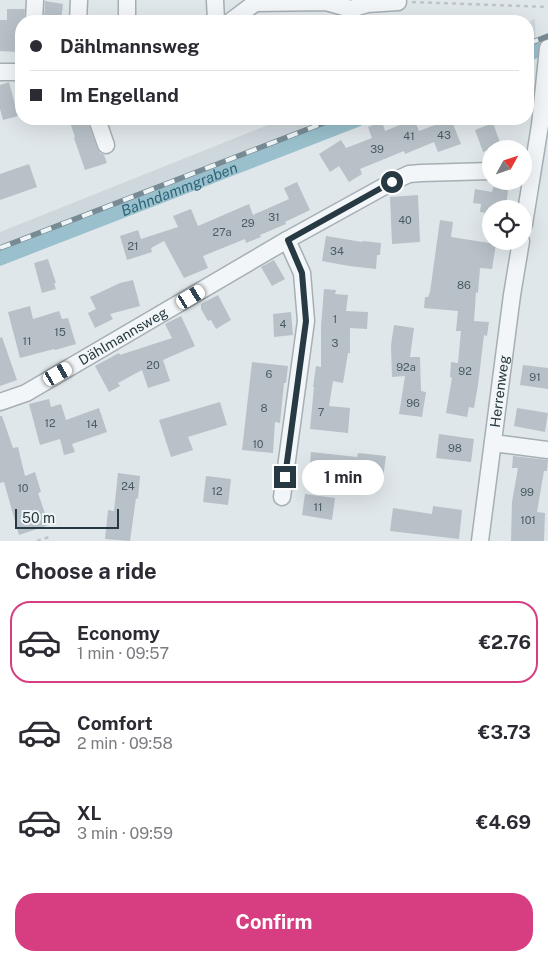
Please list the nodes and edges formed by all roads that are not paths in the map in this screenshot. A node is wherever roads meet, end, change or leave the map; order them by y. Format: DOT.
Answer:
graph roads {
  1 [pos="35,0"];
  2 [pos="79,0"];
  3 [pos="127,0"];
  4 [pos="214,0"];
  5 [pos="256,2"];
  6 [pos="398,2"];
  7 [pos="34,15"];
  8 [pos="78,15"];
  9 [pos="127,15"];
  10 [pos="215,15"];
  11 [pos="239,15"];
  12 [pos="548,48"];
  13 [pos="0,72"];
  14 [pos="15,72"];
  15 [pos="100,125"];
  16 [pos="544,126"];
  17 [pos="106,145"];
  18 [pos="532,160"];
  19 [pos="482,171"];
  20 [pos="288,240"];
  21 [pos="520,250"];
  22 [pos="0,402"];
  23 [pos="492,443"];
  24 [pos="548,450"];
  25 [pos="282,497"];
  26 [pos="480,541"];
  1 -- 7 [label="street"];
  2 -- 8 [label="street"];
  3 -- 9 [label="street"];
  4 -- 10 [label="street"];
  5 -- 6 [label="street"];
  5 -- 11 [label="street"];
  12 -- 16 [label="street"];
  13 -- 14 [label="street"];
  15 -- 17 [label="street"];
  16 -- 18 [label="street"];
  19 -- 20 [label="street, Dählmannsweg"];
  20 -- 22 [label="street, Dählmannsweg"];
  20 -- 25 [label="street"];
  21 -- 23 [label="street, Herrenweg"];
  23 -- 24 [label="street"];
  23 -- 26 [label="street, Herrenweg"];
}
